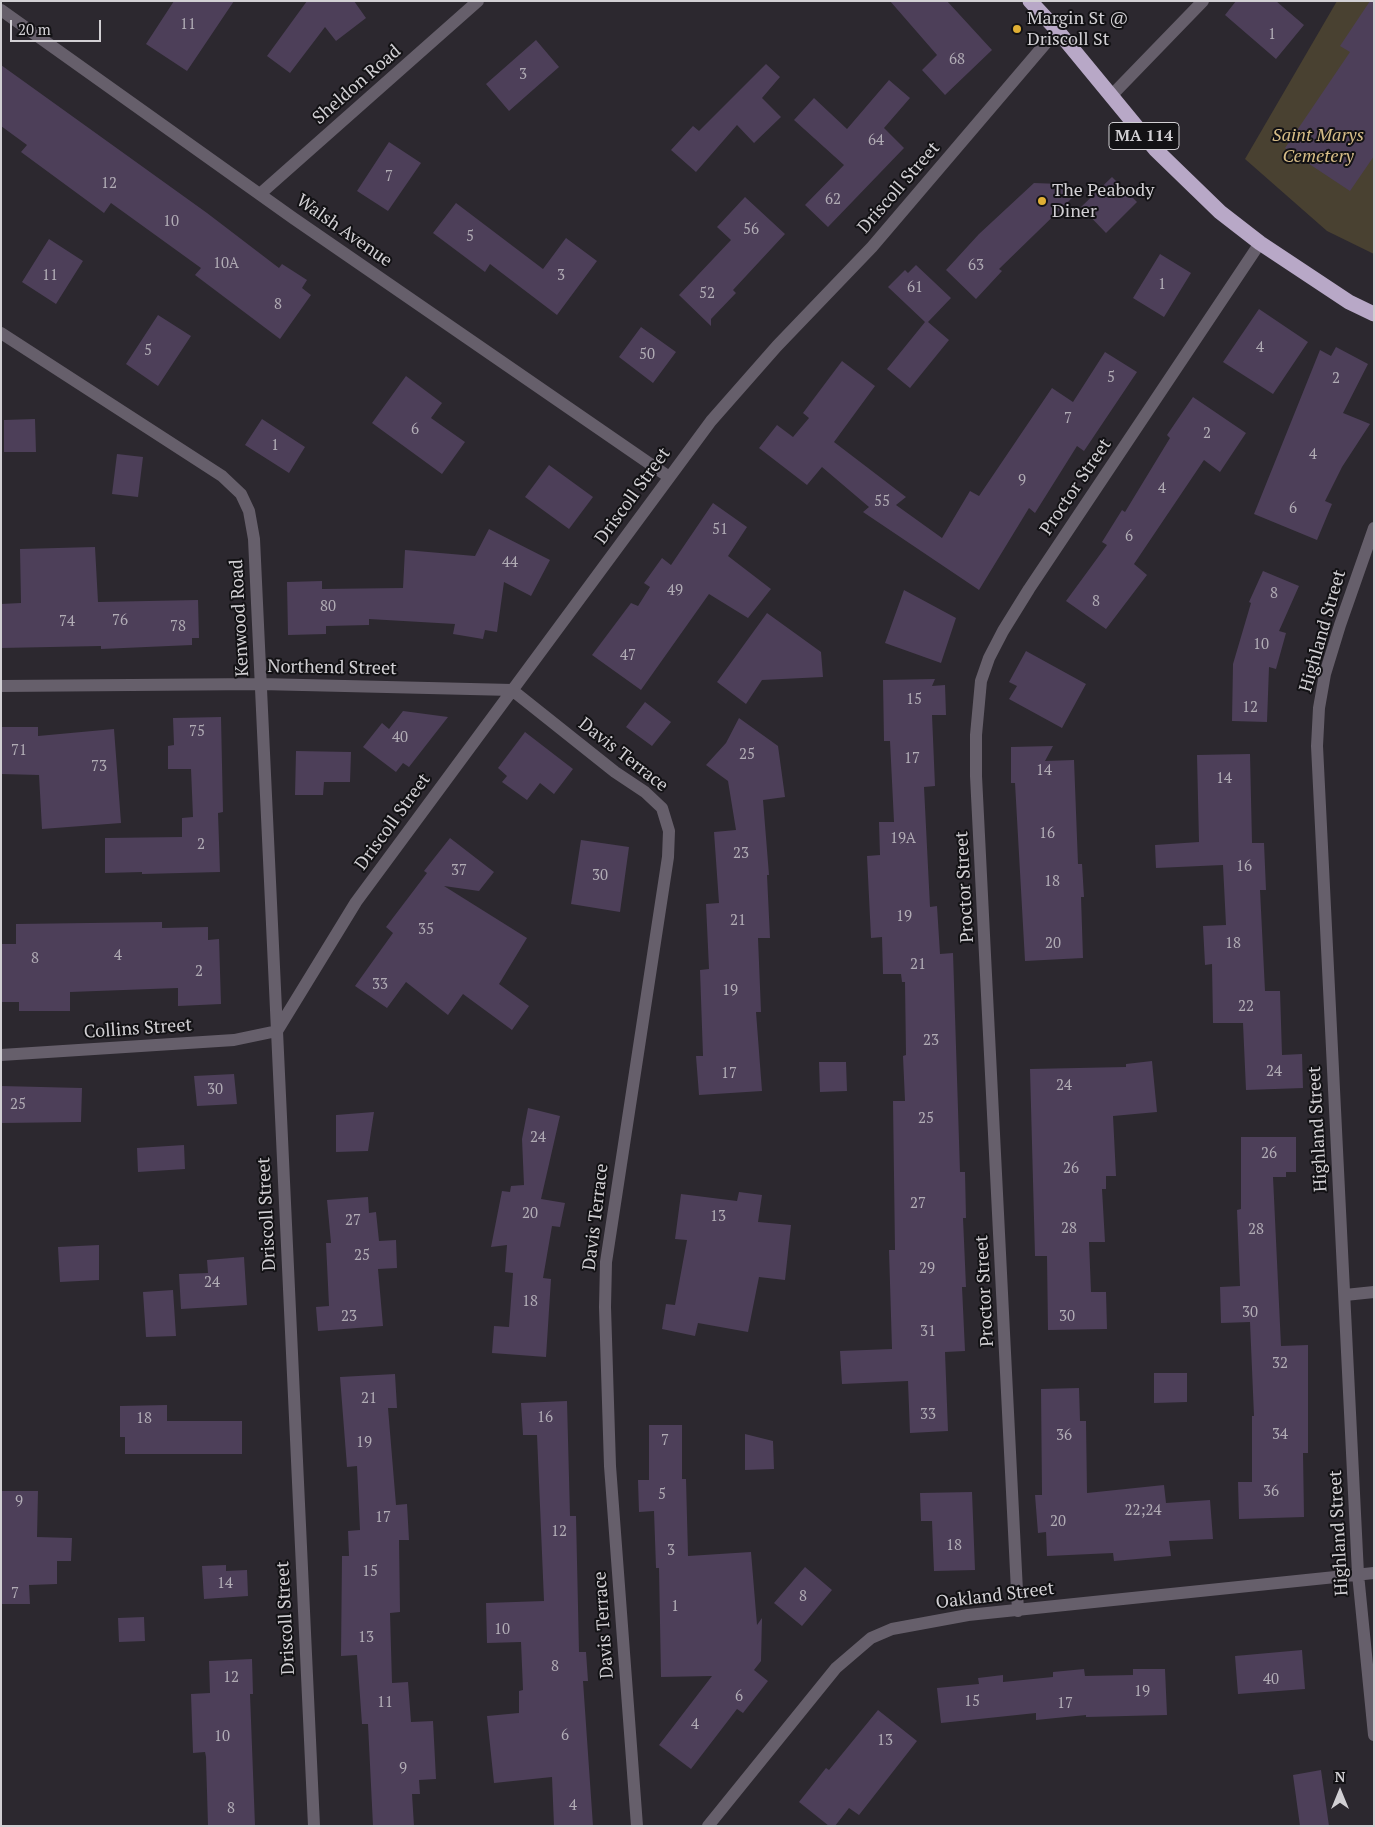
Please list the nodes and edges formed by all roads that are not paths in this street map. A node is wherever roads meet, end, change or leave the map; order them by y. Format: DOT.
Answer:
graph roads {
  1 [pos="478,1"];
  2 [pos="1030,1"];
  3 [pos="1203,1"];
  4 [pos="1,10"];
  5 [pos="1057,30"];
  6 [pos="1111,96"];
  7 [pos="260,194"];
  8 [pos="1260,243"];
  9 [pos="1374,314"];
  10 [pos="1,333"];
  11 [pos="669,477"];
  12 [pos="1374,528"];
  13 [pos="261,684"];
  14 [pos="1,686"];
  15 [pos="512,690"];
  16 [pos="277,1031"];
  17 [pos="1,1055"];
  18 [pos="1374,1292"];
  19 [pos="1345,1295"];
  20 [pos="1374,1573"];
  21 [pos="1358,1574"];
  22 [pos="1018,1610"];
  23 [pos="1374,1735"];
  24 [pos="314,1826"];
  25 [pos="637,1826"];
  26 [pos="708,1826"];
  1 -- 7 [label="street, Sheldon Road"];
  2 -- 5 [label="highway, MA 114"];
  3 -- 6 [label="street"];
  4 -- 7 [label="street, Walsh Avenue"];
  5 -- 6 [label="highway, MA 114"];
  5 -- 11 [label="street, Driscoll Street"];
  6 -- 8 [label="highway, MA 114"];
  7 -- 11 [label="street, Walsh Avenue"];
  8 -- 9 [label="highway, MA 114"];
  8 -- 22 [label="street, Proctor Street"];
  10 -- 13 [label="street, Kenwood Road"];
  11 -- 15 [label="street, Driscoll Street"];
  12 -- 19 [label="street, Highland Street"];
  13 -- 14 [label="street, Northend Street"];
  13 -- 15 [label="street, Northend Street"];
  13 -- 16 [label="street, Kenwood Road"];
  15 -- 16 [label="street, Driscoll Street"];
  15 -- 25 [label="street, Davis Terrace"];
  16 -- 17 [label="street, Collins Street"];
  16 -- 24 [label="street, Driscoll Street"];
  18 -- 19 [label="street"];
  19 -- 21 [label="street, Highland Street"];
  20 -- 21 [label="street, Oakland Street"];
  21 -- 22 [label="street, Oakland Street"];
  21 -- 23 [label="street, Highland Street"];
  22 -- 26 [label="street, Oakland Street"];
}
